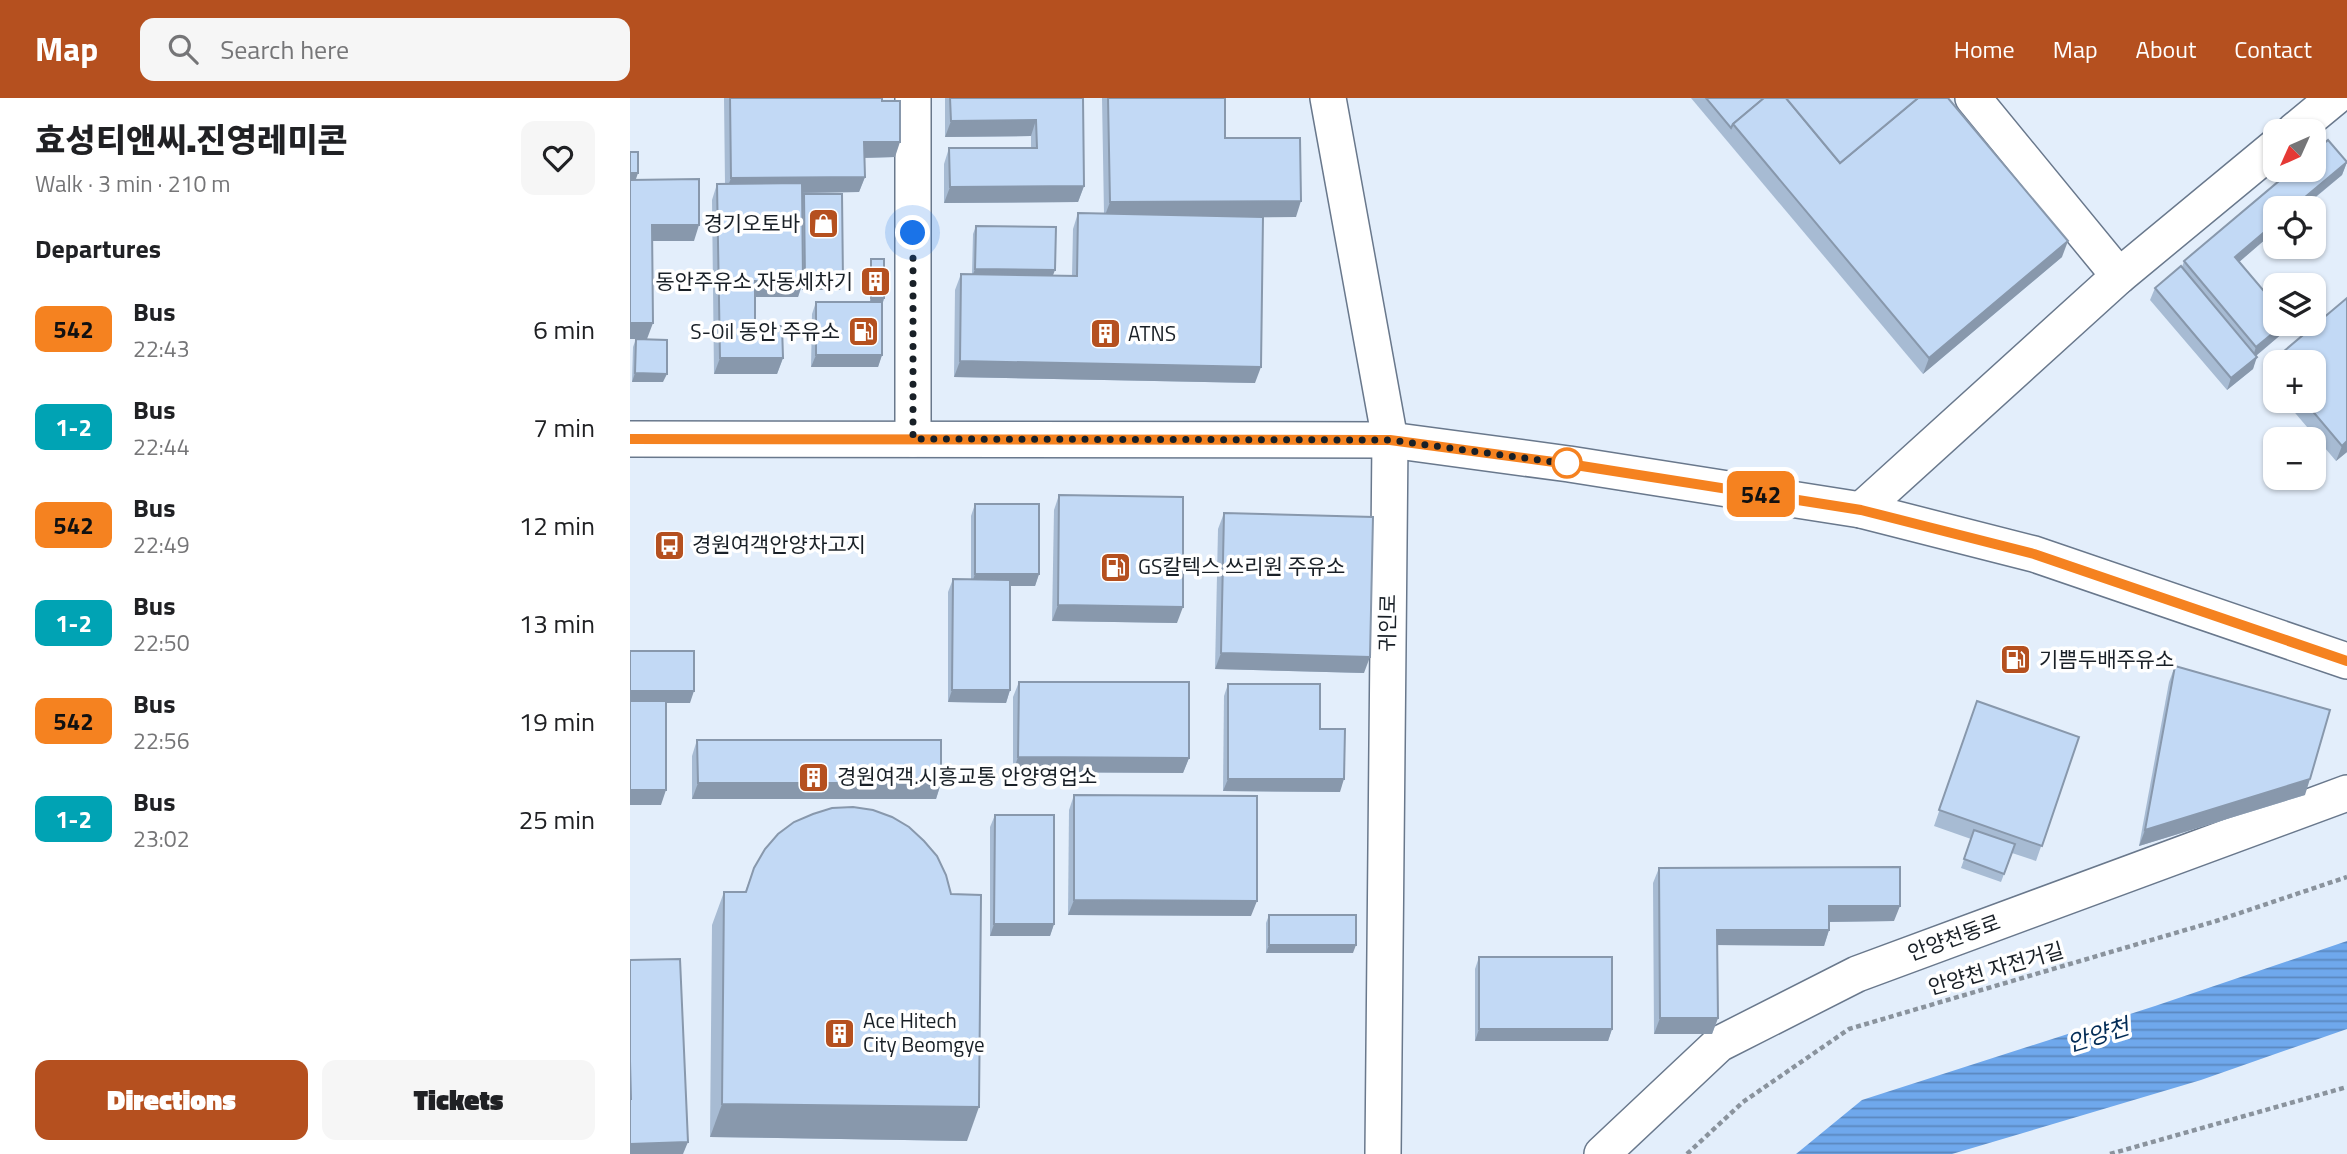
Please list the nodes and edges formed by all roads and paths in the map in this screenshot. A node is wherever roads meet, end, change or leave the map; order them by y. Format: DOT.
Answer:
graph roads {
  1 [pos="913,98"];
  2 [pos="1328,98"];
  3 [pos="1973,98"];
  4 [pos="2334,98"];
  5 [pos="2309,119"];
  6 [pos="2263,157"];
  7 [pos="2119,276"];
  8 [pos="630,439"];
  9 [pos="913,439"];
  10 [pos="1390,440"];
  11 [pos="1861,510"];
  12 [pos="2347,661"];
  13 [pos="2347,793"];
  14 [pos="2347,877"];
  15 [pos="2347,1087"];
  16 [pos="1383,1154"];
  17 [pos="1602,1154"];
  18 [pos="1687,1154"];
  19 [pos="2110,1154"];
  1 -- 9 [label="street"];
  2 -- 10 [label="street, 귀인로"];
  3 -- 7 [label="street"];
  4 -- 5 [label="street"];
  6 -- 7 [label="street"];
  7 -- 11 [label="street"];
  8 -- 9 [label="street"];
  9 -- 10 [label="street"];
  10 -- 11 [label="street"];
  10 -- 16 [label="street, 귀인로"];
  11 -- 12 [label="street"];
  13 -- 17 [label="street, 안양천동로"];
  14 -- 18 [label="path, 안양천 자전거길"];
  15 -- 19 [label="path"];
}
